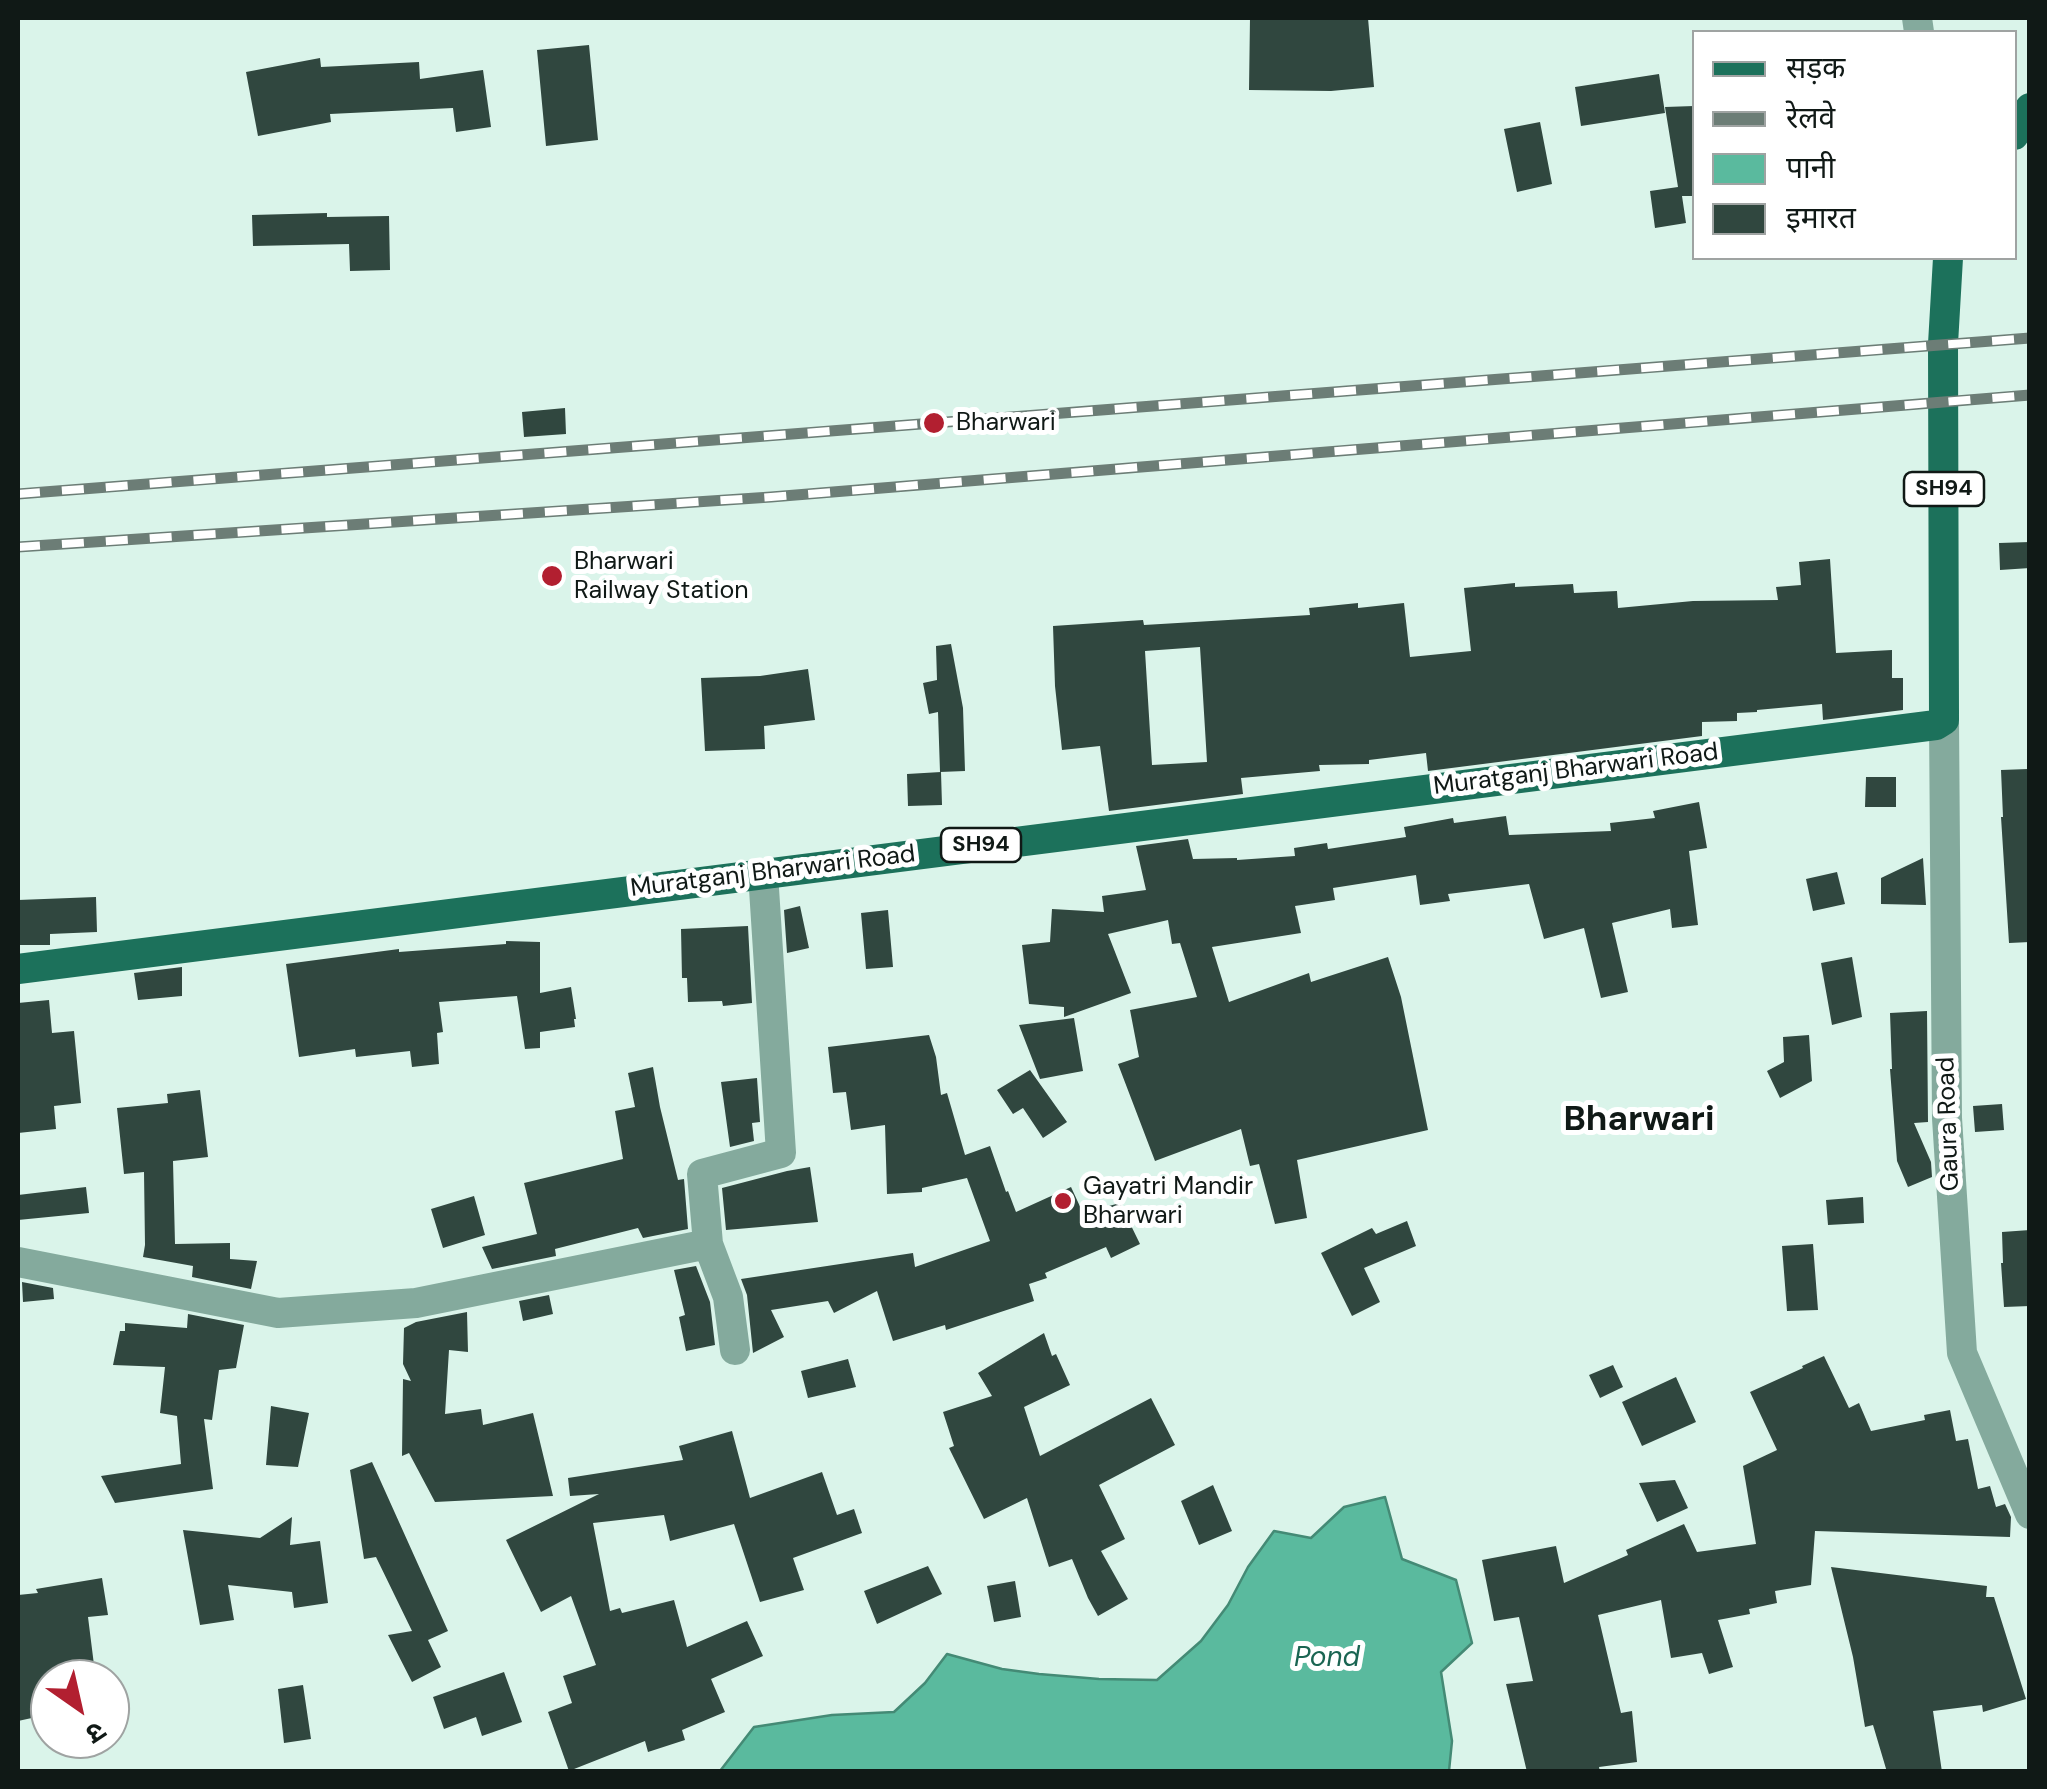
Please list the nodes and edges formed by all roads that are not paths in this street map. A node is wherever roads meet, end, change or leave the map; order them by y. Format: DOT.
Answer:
graph roads {
  1 [pos="2030,108"];
  2 [pos="2017,130"];
  3 [pos="1948,260"];
  4 [pos="1944,720"];
  5 [pos="763,873"];
  6 [pos="18,969"];
  7 [pos="708,1244"];
  8 [pos="18,1262"];
  9 [pos="735,1350"];
  10 [pos="2030,1514"];
  1 -- 2 [label="main road"];
  3 -- 4 [label="main road, SH94"];
  4 -- 5 [label="main road, Muratganj Bharwari Road / SH94"];
  4 -- 10 [label="street, Gaura Road"];
  5 -- 6 [label="main road, Muratganj Bharwari Road / SH94"];
  5 -- 7 [label="street"];
  7 -- 8 [label="street"];
  7 -- 9 [label="street"];
}
